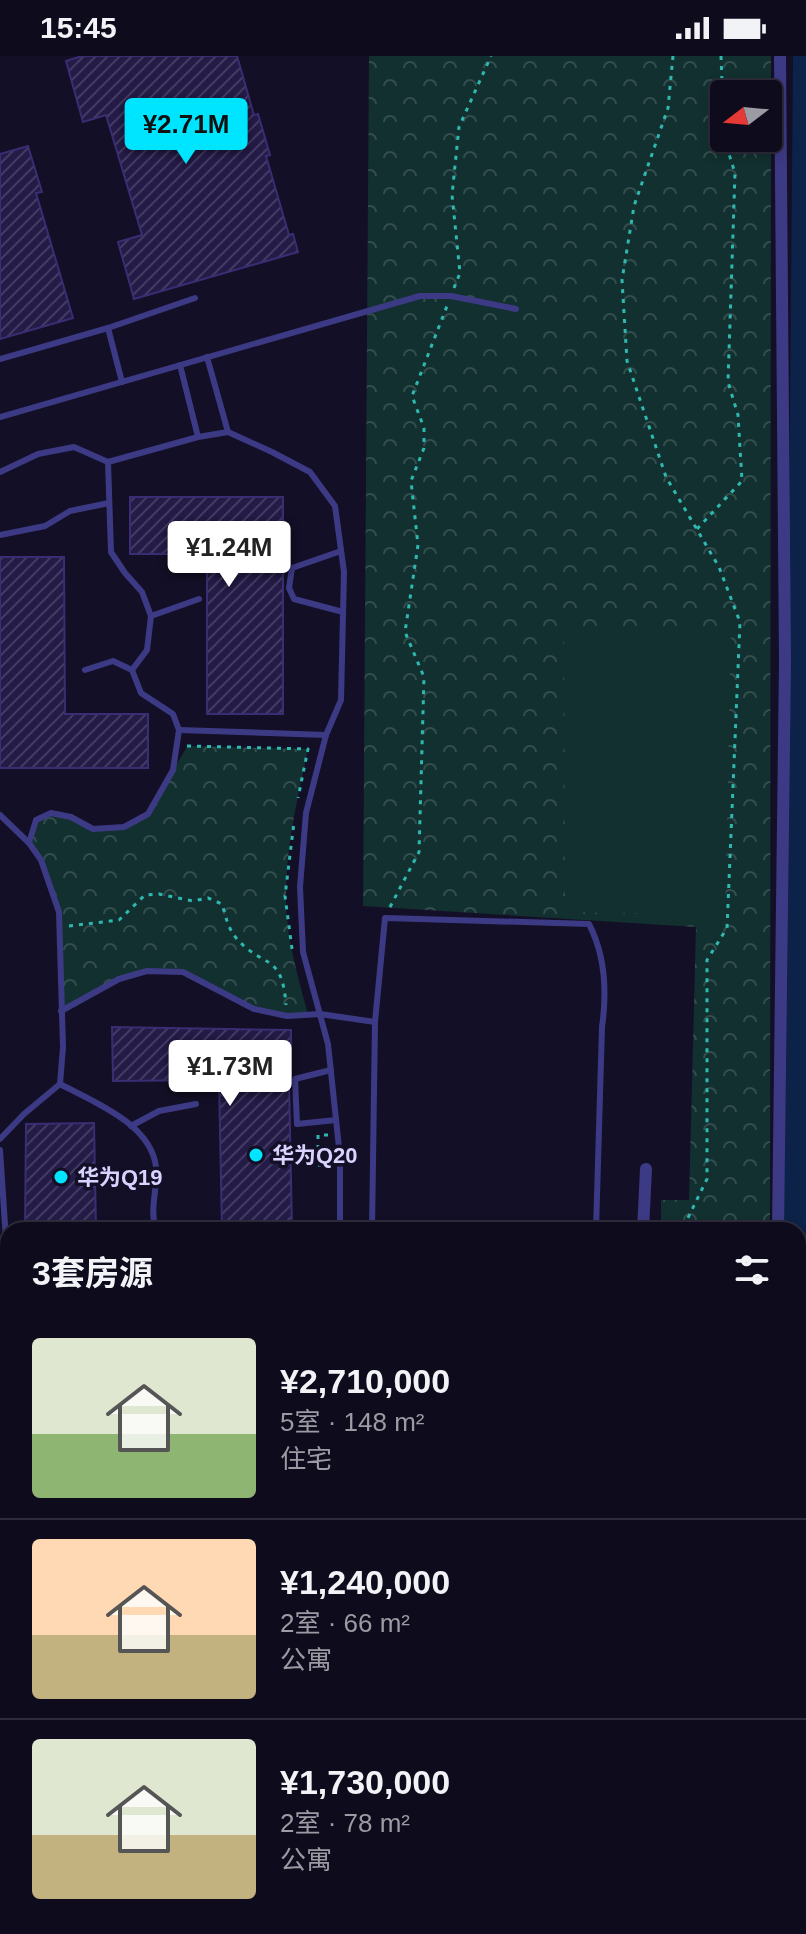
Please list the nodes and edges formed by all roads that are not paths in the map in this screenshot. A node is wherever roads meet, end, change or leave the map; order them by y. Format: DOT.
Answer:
graph roads {
  1 [pos="780,56"];
  2 [pos="195,298"];
  3 [pos="516,309"];
  4 [pos="108,328"];
  5 [pos="207,357"];
  6 [pos="0,359"];
  7 [pos="180,365"];
  8 [pos="122,382"];
  9 [pos="0,417"];
  10 [pos="228,432"];
  11 [pos="198,437"];
  12 [pos="108,462"];
  13 [pos="0,472"];
  14 [pos="109,503"];
  15 [pos="0,535"];
  16 [pos="341,551"];
  17 [pos="199,599"];
  18 [pos="343,612"];
  19 [pos="151,616"];
  20 [pos="85,670"];
  21 [pos="132,670"];
  22 [pos="179,730"];
  23 [pos="326,735"];
  24 [pos="0,815"];
  25 [pos="29,843"];
  26 [pos="61,1011"];
  27 [pos="320,1014"];
  28 [pos="375,1022"];
  29 [pos="331,1070"];
  30 [pos="60,1084"];
  31 [pos="196,1104"];
  32 [pos="336,1120"];
  33 [pos="131,1126"];
  34 [pos="0,1139"];
  35 [pos="0,1150"];
  36 [pos="646,1169"];
  37 [pos="5,1222"];
  38 [pos="155,1222"];
  39 [pos="340,1222"];
  40 [pos="372,1222"];
  41 [pos="596,1222"];
  42 [pos="643,1222"];
  43 [pos="778,1222"];
  1 -- 43 [label="street"];
  2 -- 4 [label="lane"];
  3 -- 5 [label="lane"];
  4 -- 6 [label="lane"];
  4 -- 8 [label="lane"];
  5 -- 7 [label="lane"];
  5 -- 10 [label="lane"];
  7 -- 8 [label="lane"];
  7 -- 11 [label="lane"];
  8 -- 9 [label="lane"];
  10 -- 11 [label="lane"];
  10 -- 16 [label="lane"];
  11 -- 12 [label="lane"];
  12 -- 13 [label="lane"];
  12 -- 14 [label="lane"];
  14 -- 15 [label="lane"];
  14 -- 19 [label="lane"];
  16 -- 18 [label="lane"];
  16 -- 18 [label="lane"];
  17 -- 19 [label="lane"];
  18 -- 23 [label="lane"];
  19 -- 21 [label="lane"];
  20 -- 21 [label="lane"];
  21 -- 22 [label="lane"];
  22 -- 23 [label="lane"];
  22 -- 25 [label="lane"];
  23 -- 27 [label="lane"];
  24 -- 25 [label="lane"];
  25 -- 26 [label="lane"];
  26 -- 27 [label="lane"];
  26 -- 30 [label="lane"];
  27 -- 28 [label="lane"];
  27 -- 29 [label="lane"];
  28 -- 40 [label="lane"];
  28 -- 41 [label="lane"];
  29 -- 32 [label="lane"];
  29 -- 32 [label="lane"];
  30 -- 33 [label="lane"];
  30 -- 34 [label="lane"];
  31 -- 33 [label="lane"];
  32 -- 39 [label="lane"];
  33 -- 38 [label="lane"];
  35 -- 37 [label="lane"];
  36 -- 42 [label="street"];
}
